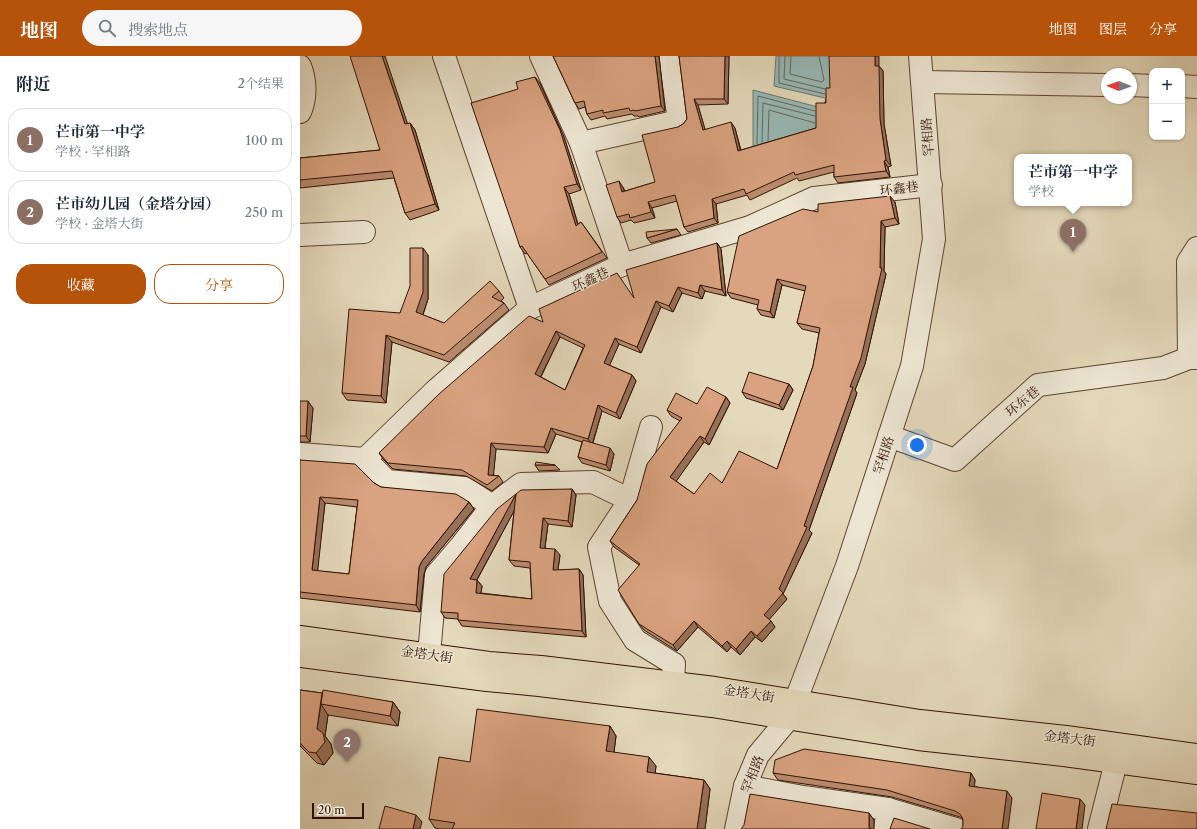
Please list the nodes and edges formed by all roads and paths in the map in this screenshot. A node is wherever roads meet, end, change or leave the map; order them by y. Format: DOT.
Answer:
graph roads {
  1 [pos="444,56"];
  2 [pos="541,56"];
  3 [pos="670,56"];
  4 [pos="920,56"];
  5 [pos="300,66"];
  6 [pos="923,82"];
  7 [pos="1101,85"];
  8 [pos="1137,85"];
  9 [pos="1149,86"];
  10 [pos="1185,86"];
  11 [pos="1197,86"];
  12 [pos="300,112"];
  13 [pos="581,143"];
  14 [pos="931,185"];
  15 [pos="364,232"];
  16 [pos="300,235"];
  17 [pos="1197,248"];
  18 [pos="622,264"];
  19 [pos="530,308"];
  20 [pos="1193,358"];
  21 [pos="651,427"];
  22 [pos="889,436"];
  23 [pos="300,454"];
  24 [pos="365,459"];
  25 [pos="630,500"];
  26 [pos="492,506"];
  27 [pos="300,637"];
  28 [pos="429,654"];
  29 [pos="300,656"];
  30 [pos="673,683"];
  31 [pos="792,709"];
  32 [pos="1197,755"];
  33 [pos="1116,762"];
  34 [pos="1197,773"];
  35 [pos="745,786"];
  36 [pos="886,819"];
  37 [pos="736,829"];
  38 [pos="956,829"];
  39 [pos="1099,829"];
  1 -- 19 [label="street"];
  2 -- 13 [label="street"];
  3 -- 13 [label="street"];
  4 -- 6 [label="street, 罕相路"];
  5 -- 12 [label="street"];
  6 -- 7 [label="street"];
  6 -- 14 [label="street, 罕相路"];
  8 -- 9 [label="street"];
  10 -- 11 [label="street"];
  13 -- 18 [label="street"];
  14 -- 18 [label="street, 环鑫巷"];
  14 -- 22 [label="street, 罕相路"];
  15 -- 16 [label="street"];
  17 -- 20 [label="street"];
  18 -- 19 [label="street, 环鑫巷"];
  19 -- 24 [label="street, 环鑫巷"];
  20 -- 22 [label="street, 环东巷"];
  21 -- 25 [label="street"];
  22 -- 31 [label="street, 罕相路"];
  23 -- 24 [label="street"];
  24 -- 26 [label="street"];
  25 -- 26 [label="street"];
  25 -- 30 [label="street"];
  26 -- 28 [label="street"];
  27 -- 28 [label="main road, 金塔大街"];
  28 -- 30 [label="main road, 金塔大街"];
  29 -- 31 [label="main road, 金塔大街"];
  30 -- 31 [label="main road, 金塔大街"];
  31 -- 32 [label="main road, 金塔大街"];
  31 -- 33 [label="main road, 金塔大街"];
  31 -- 35 [label="street, 罕相路"];
  33 -- 34 [label="main road, 金塔大街"];
  33 -- 39 [label="street"];
  35 -- 36 [label="street"];
  35 -- 37 [label="street, 罕相路"];
  36 -- 38 [label="street"];
}
